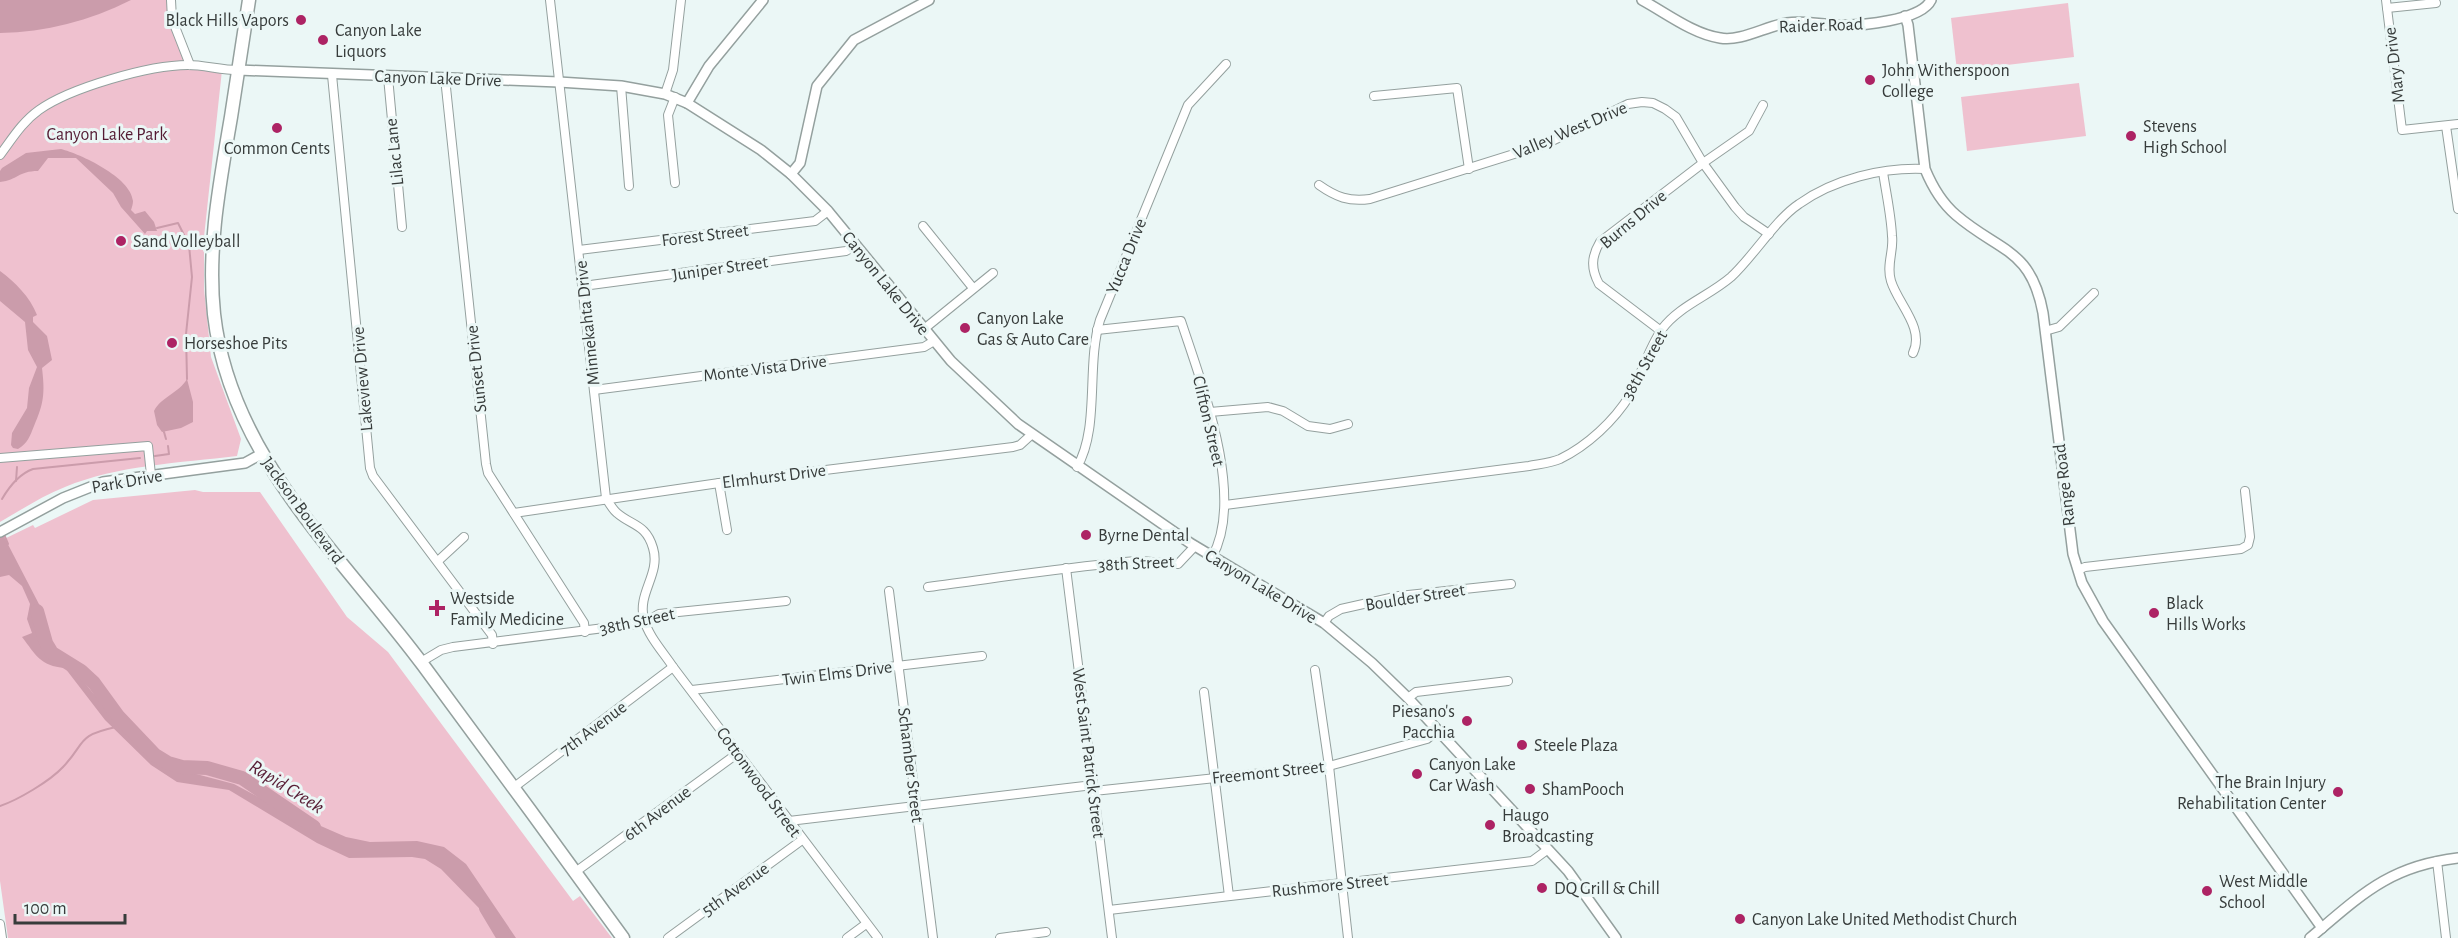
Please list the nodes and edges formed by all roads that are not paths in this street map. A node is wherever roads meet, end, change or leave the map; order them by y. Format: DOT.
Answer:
graph roads {
  1 [pos="171,0"];
  2 [pos="249,0"];
  3 [pos="550,0"];
  4 [pos="681,0"];
  5 [pos="763,0"];
  6 [pos="929,0"];
  7 [pos="1642,0"];
  8 [pos="1931,0"];
  9 [pos="2436,3"];
  10 [pos="2387,4"];
  11 [pos="1905,16"];
  12 [pos="1226,64"];
  13 [pos="190,65"];
  14 [pos="238,70"];
  15 [pos="333,75"];
  16 [pos="388,77"];
  17 [pos="445,78"];
  18 [pos="559,82"];
  19 [pos="621,86"];
  20 [pos="670,96"];
  21 [pos="1374,96"];
  22 [pos="687,103"];
  23 [pos="1763,105"];
  24 [pos="2458,124"];
  25 [pos="2446,126"];
  26 [pos="0,155"];
  27 [pos="1703,163"];
  28 [pos="1469,169"];
  29 [pos="1925,169"];
  30 [pos="1883,172"];
  31 [pos="791,174"];
  32 [pos="675,183"];
  33 [pos="1319,185"];
  34 [pos="629,186"];
  35 [pos="2458,209"];
  36 [pos="828,211"];
  37 [pos="923,226"];
  38 [pos="402,227"];
  39 [pos="1769,234"];
  40 [pos="855,246"];
  41 [pos="579,250"];
  42 [pos="993,273"];
  43 [pos="583,286"];
  44 [pos="973,288"];
  45 [pos="2094,293"];
  46 [pos="924,329"];
  47 [pos="1097,330"];
  48 [pos="1661,331"];
  49 [pos="2045,331"];
  50 [pos="934,341"];
  51 [pos="1913,352"];
  52 [pos="594,390"];
  53 [pos="1210,412"];
  54 [pos="1348,424"];
  55 [pos="1031,435"];
  56 [pos="262,453"];
  57 [pos="0,458"];
  58 [pos="1077,467"];
  59 [pos="151,475"];
  60 [pos="719,483"];
  61 [pos="2245,491"];
  62 [pos="606,498"];
  63 [pos="1225,505"];
  64 [pos="514,513"];
  65 [pos="727,530"];
  66 [pos="0,532"];
  67 [pos="464,537"];
  68 [pos="1195,546"];
  69 [pos="1212,557"];
  70 [pos="438,561"];
  71 [pos="1066,568"];
  72 [pos="2078,570"];
  73 [pos="1511,584"];
  74 [pos="928,587"];
  75 [pos="889,591"];
  76 [pos="786,601"];
  77 [pos="644,623"];
  78 [pos="1324,623"];
  79 [pos="585,632"];
  80 [pos="493,644"];
  81 [pos="982,656"];
  82 [pos="421,662"];
  83 [pos="899,665"];
  84 [pos="673,667"];
  85 [pos="1315,670"];
  86 [pos="1508,681"];
  87 [pos="692,690"];
  88 [pos="1204,692"];
  89 [pos="1408,698"];
  90 [pos="1437,731"];
  91 [pos="738,753"];
  92 [pos="1329,766"];
  93 [pos="1214,778"];
  94 [pos="513,788"];
  95 [pos="1093,788"];
  96 [pos="916,807"];
  97 [pos="789,821"];
  98 [pos="802,840"];
  99 [pos="1547,850"];
  100 [pos="2458,858"];
  101 [pos="2437,861"];
  102 [pos="574,873"];
  103 [pos="1341,884"];
  104 [pos="1228,896"];
  105 [pos="1109,910"];
  106 [pos="0,924"];
  107 [pos="866,924"];
  108 [pos="2322,928"];
  109 [pos="1047,932"];
  110 [pos="2,938"];
  111 [pos="623,938"];
  112 [pos="668,938"];
  113 [pos="848,938"];
  114 [pos="878,938"];
  115 [pos="933,938"];
  116 [pos="1000,938"];
  117 [pos="1112,938"];
  118 [pos="1348,938"];
  119 [pos="1616,938"];
  120 [pos="2310,938"];
  121 [pos="2446,938"];
  1 -- 13 [label="street"];
  2 -- 14 [label="main road, Jackson Boulevard"];
  3 -- 18 [label="street, Minnekahta Drive"];
  4 -- 20 [label="street"];
  5 -- 22 [label="street"];
  6 -- 31 [label="street"];
  7 -- 11 [label="street, Raider Road"];
  8 -- 11 [label="street, Raider Road"];
  9 -- 10 [label="street"];
  10 -- 25 [label="street, Mary Drive"];
  11 -- 29 [label="street, Range Road"];
  12 -- 47 [label="street, Yucca Drive"];
  13 -- 14 [label="street, Canyon Lake Drive"];
  13 -- 26 [label="street, Canyon Lake Drive"];
  14 -- 15 [label="street, Canyon Lake Drive"];
  14 -- 56 [label="main road, Jackson Boulevard"];
  15 -- 16 [label="street, Canyon Lake Drive"];
  15 -- 70 [label="street, Lakeview Drive"];
  16 -- 17 [label="street, Canyon Lake Drive"];
  16 -- 38 [label="street, Lilac Lane"];
  17 -- 18 [label="street, Canyon Lake Drive"];
  17 -- 64 [label="street, Sunset Drive"];
  18 -- 19 [label="street, Canyon Lake Drive"];
  18 -- 41 [label="street, Minnekahta Drive"];
  19 -- 20 [label="street, Canyon Lake Drive"];
  19 -- 34 [label="street"];
  20 -- 22 [label="street, Canyon Lake Drive"];
  20 -- 32 [label="street"];
  21 -- 28 [label="street"];
  22 -- 31 [label="street, Canyon Lake Drive"];
  23 -- 27 [label="street"];
  24 -- 25 [label="street"];
  25 -- 35 [label="street"];
  27 -- 28 [label="street, Valley West Drive"];
  27 -- 39 [label="street, Valley West Drive"];
  27 -- 48 [label="street, Burns Drive"];
  28 -- 33 [label="street, Valley West Drive"];
  29 -- 30 [label="street, 38th Street"];
  29 -- 49 [label="street, Range Road"];
  30 -- 39 [label="street, 38th Street"];
  30 -- 51 [label="street"];
  31 -- 36 [label="street, Canyon Lake Drive"];
  36 -- 40 [label="street, Canyon Lake Drive"];
  36 -- 41 [label="street, Forest Street"];
  37 -- 44 [label="street"];
  39 -- 48 [label="street, 38th Street"];
  40 -- 43 [label="street, Juniper Street"];
  40 -- 46 [label="street, Canyon Lake Drive"];
  41 -- 43 [label="street, Minnekahta Drive"];
  42 -- 44 [label="street"];
  43 -- 52 [label="street, Minnekahta Drive"];
  44 -- 46 [label="street"];
  45 -- 49 [label="street"];
  46 -- 50 [label="street, Canyon Lake Drive"];
  47 -- 53 [label="street, Clifton Street"];
  47 -- 58 [label="street, Yucca Drive"];
  48 -- 63 [label="street, 38th Street"];
  49 -- 72 [label="street, Range Road"];
  50 -- 52 [label="street, Monte Vista Drive"];
  50 -- 55 [label="street, Canyon Lake Drive"];
  52 -- 62 [label="street, Minnekahta Drive"];
  53 -- 54 [label="street"];
  53 -- 63 [label="street, Clifton Street"];
  55 -- 58 [label="street, Canyon Lake Drive"];
  55 -- 60 [label="street, Elmhurst Drive"];
  56 -- 59 [label="street, Park Drive"];
  56 -- 82 [label="main road, Jackson Boulevard"];
  57 -- 59 [label="street"];
  58 -- 68 [label="street, Canyon Lake Drive"];
  59 -- 66 [label="street, Park Drive"];
  60 -- 62 [label="street, Elmhurst Drive"];
  60 -- 65 [label="street"];
  61 -- 72 [label="street"];
  62 -- 64 [label="street, Elmhurst Drive"];
  62 -- 77 [label="street"];
  63 -- 69 [label="street, Clifton Street"];
  64 -- 79 [label="street, Sunset Drive"];
  67 -- 70 [label="street"];
  68 -- 69 [label="street, Canyon Lake Drive"];
  68 -- 71 [label="street, 38th Street"];
  69 -- 78 [label="street, Canyon Lake Drive"];
  70 -- 80 [label="street, Lakeview Drive"];
  71 -- 74 [label="street, 38th Street"];
  71 -- 95 [label="street, West Saint Patrick Street"];
  72 -- 108 [label="street, Range Road"];
  73 -- 78 [label="street, Boulder Street"];
  75 -- 83 [label="street, Schamber Street"];
  76 -- 77 [label="street, 38th Street"];
  77 -- 79 [label="street, 38th Street"];
  77 -- 84 [label="street, Cottonwood Street"];
  78 -- 89 [label="street, Canyon Lake Drive"];
  79 -- 80 [label="street, 38th Street"];
  80 -- 82 [label="street, 38th Street"];
  81 -- 83 [label="street, Twin Elms Drive"];
  82 -- 94 [label="main road, Jackson Boulevard"];
  83 -- 87 [label="street, Twin Elms Drive"];
  83 -- 96 [label="street, Schamber Street"];
  84 -- 87 [label="street, Cottonwood Street"];
  84 -- 94 [label="street, 7th Avenue"];
  85 -- 92 [label="street"];
  86 -- 89 [label="street"];
  87 -- 91 [label="street, Cottonwood Street"];
  88 -- 93 [label="street"];
  89 -- 90 [label="street, Canyon Lake Drive"];
  90 -- 92 [label="street, Freemont Street"];
  90 -- 99 [label="street, Canyon Lake Drive"];
  91 -- 97 [label="street, Cottonwood Street"];
  91 -- 102 [label="street, 6th Avenue"];
  92 -- 93 [label="street, Freemont Street"];
  92 -- 103 [label="street"];
  93 -- 95 [label="street, Freemont Street"];
  93 -- 104 [label="street"];
  94 -- 102 [label="main road, Jackson Boulevard"];
  95 -- 96 [label="street, Freemont Street"];
  95 -- 105 [label="street, West Saint Patrick Street"];
  96 -- 97 [label="street, Freemont Street"];
  96 -- 115 [label="street, Schamber Street"];
  97 -- 98 [label="street, Cottonwood Street"];
  98 -- 107 [label="street, Cottonwood Street"];
  98 -- 112 [label="street, 5th Avenue"];
  99 -- 103 [label="street, Rushmore Street"];
  99 -- 119 [label="street, Canyon Lake Drive"];
  100 -- 101 [label="street"];
  101 -- 108 [label="street"];
  101 -- 121 [label="street"];
  102 -- 111 [label="main road, Jackson Boulevard"];
  103 -- 104 [label="street, Rushmore Street"];
  103 -- 118 [label="street"];
  104 -- 105 [label="street, Rushmore Street"];
  105 -- 117 [label="street, West Saint Patrick Street"];
  106 -- 110 [label="street"];
  107 -- 113 [label="street"];
  107 -- 114 [label="street, Cottonwood Street"];
  108 -- 120 [label="street"];
  109 -- 116 [label="street"];
}
